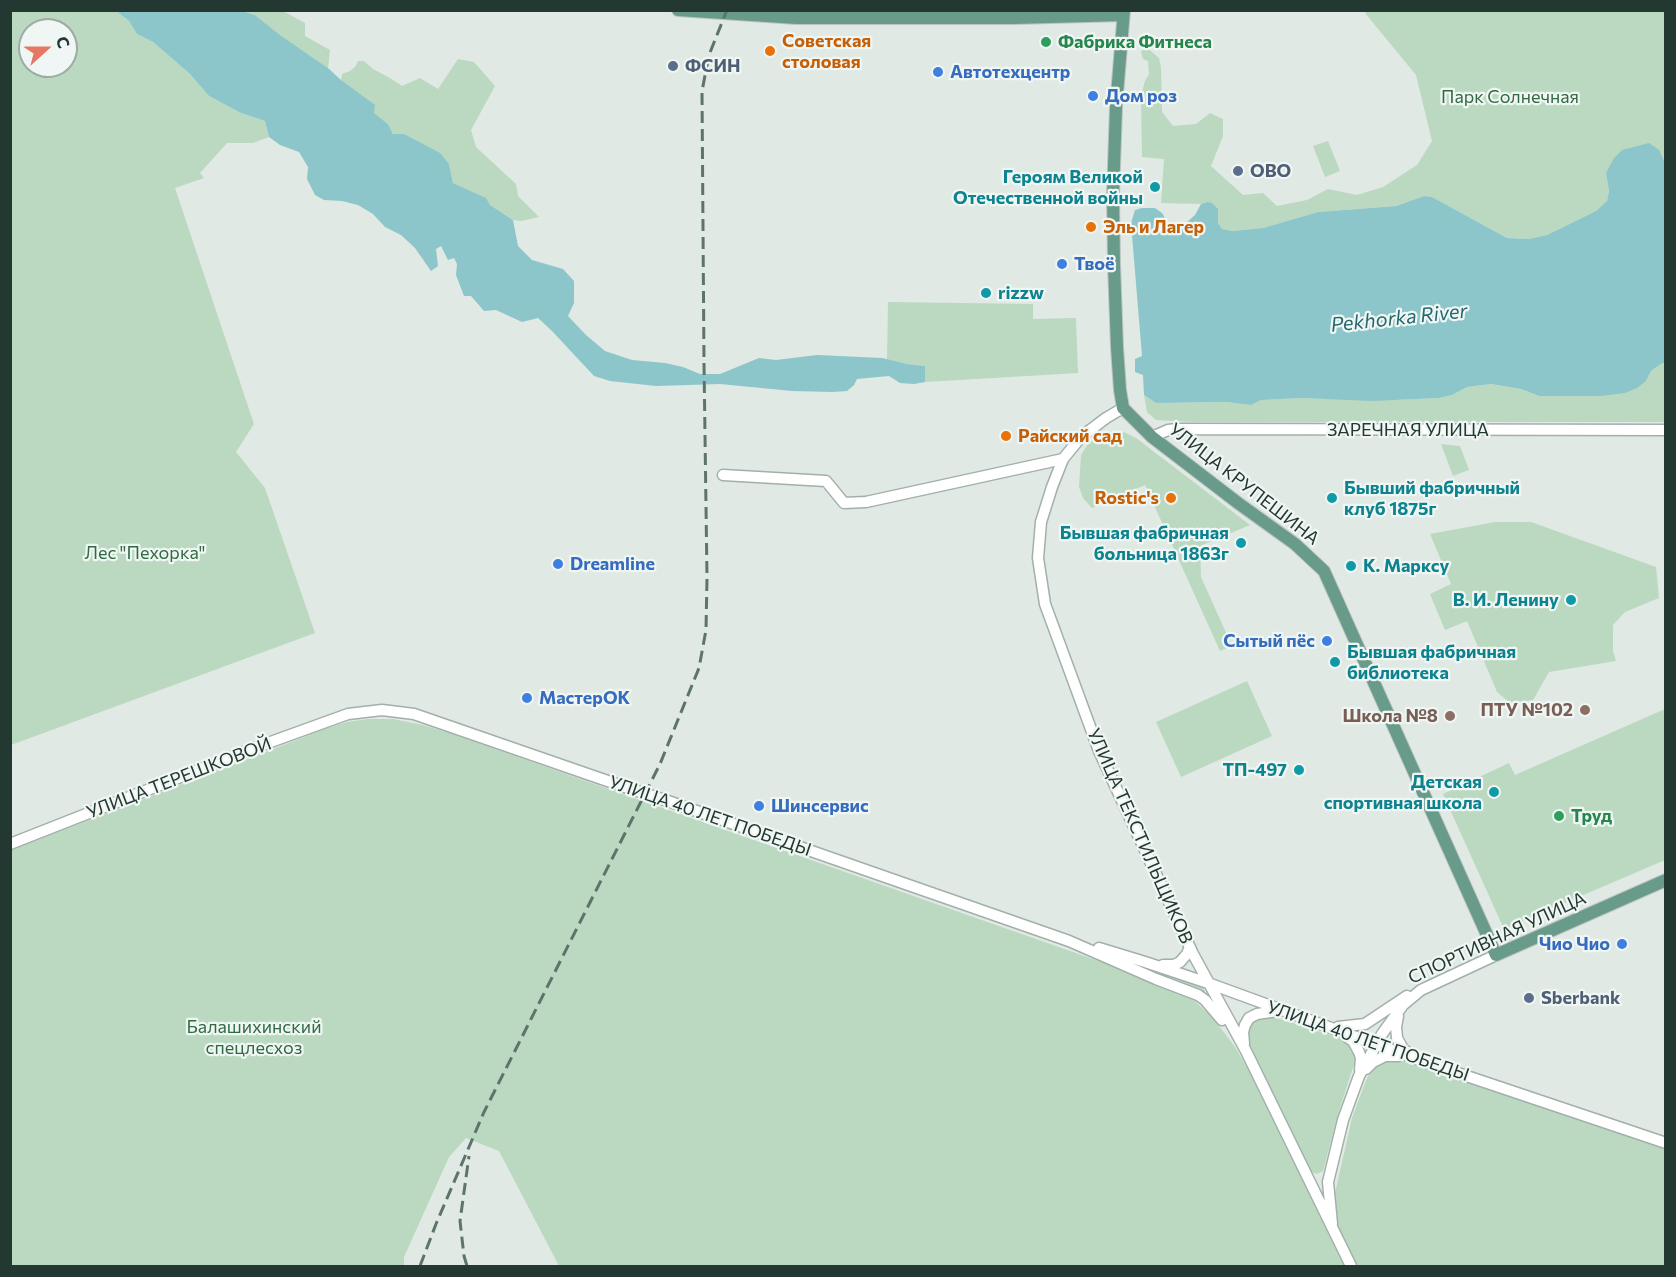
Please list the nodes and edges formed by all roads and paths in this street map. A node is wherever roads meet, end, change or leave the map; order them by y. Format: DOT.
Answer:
graph roads {
  1 [pos="678,10"];
  2 [pos="1123,13"];
  3 [pos="1123,408"];
  4 [pos="1665,430"];
  5 [pos="1152,437"];
  6 [pos="1063,459"];
  7 [pos="723,475"];
  8 [pos="348,714"];
  9 [pos="10,844"];
  10 [pos="1665,880"];
  11 [pos="1069,941"];
  12 [pos="1190,947"];
  13 [pos="1496,955"];
  14 [pos="1145,962"];
  15 [pos="1208,983"];
  16 [pos="1421,990"];
  17 [pos="1403,1005"];
  18 [pos="1286,1012"];
  19 [pos="1326,1026"];
  20 [pos="1376,1044"];
  21 [pos="1246,1051"];
  22 [pos="1419,1060"];
  23 [pos="1359,1076"];
  24 [pos="1665,1143"];
  25 [pos="1307,1178"];
  26 [pos="1328,1182"];
  27 [pos="1332,1231"];
  28 [pos="1351,1266"];
  1 -- 2 [label="main road"];
  2 -- 3 [label="main road"];
  3 -- 5 [label="main road, УЛИЦА КРУПЕШИНА"];
  3 -- 6 [label="street, УЛИЦА ТЕКСТИЛЬЩИКОВ"];
  4 -- 5 [label="street, ЗАРЕЧНАЯ УЛИЦА"];
  5 -- 13 [label="main road, УЛИЦА КРУПЕШИНА"];
  6 -- 7 [label="street"];
  6 -- 12 [label="street, УЛИЦА ТЕКСТИЛЬЩИКОВ"];
  8 -- 9 [label="street, УЛИЦА ТЕРЕШКОВОЙ"];
  8 -- 11 [label="street, УЛИЦА 40 ЛЕТ ПОБЕДЫ, bridge"];
  10 -- 13 [label="main road, СПОРТИВНАЯ УЛИЦА"];
  11 -- 14 [label="street, УЛИЦА 40 ЛЕТ ПОБЕДЫ"];
  11 -- 21 [label="street, УЛИЦА 40 ЛЕТ ПОБЕДЫ"];
  12 -- 14 [label="street"];
  12 -- 15 [label="street, УЛИЦА ТЕКСТИЛЬЩИКОВ"];
  13 -- 16 [label="street, СПОРТИВНАЯ УЛИЦА"];
  14 -- 15 [label="street, УЛИЦА 40 ЛЕТ ПОБЕДЫ"];
  15 -- 18 [label="street, УЛИЦА 40 ЛЕТ ПОБЕДЫ"];
  15 -- 21 [label="street, УЛИЦА ТЕКСТИЛЬЩИКОВ"];
  16 -- 17 [label="street, СПОРТИВНАЯ УЛИЦА"];
  16 -- 19 [label="street"];
  17 -- 20 [label="street, СПОРТИВНАЯ УЛИЦА"];
  17 -- 22 [label="street"];
  18 -- 19 [label="street, УЛИЦА 40 ЛЕТ ПОБЕДЫ"];
  18 -- 21 [label="street"];
  19 -- 20 [label="street, УЛИЦА 40 ЛЕТ ПОБЕДЫ"];
  19 -- 23 [label="street"];
  20 -- 22 [label="street, УЛИЦА 40 ЛЕТ ПОБЕДЫ"];
  20 -- 23 [label="street, СПОРТИВНАЯ УЛИЦА"];
  21 -- 25 [label="street, УЛИЦА ТЕКСТИЛЬЩИКОВ"];
  22 -- 23 [label="street"];
  22 -- 24 [label="street, УЛИЦА 40 ЛЕТ ПОБЕДЫ"];
  23 -- 26 [label="street, СПОРТИВНАЯ УЛИЦА"];
  25 -- 26 [label="street"];
  25 -- 27 [label="street, УЛИЦА ТЕКСТИЛЬЩИКОВ"];
  26 -- 27 [label="street, СПОРТИВНАЯ УЛИЦА"];
  27 -- 28 [label="street, УЛИЦА ТЕКСТИЛЬЩИКОВ"];
}
